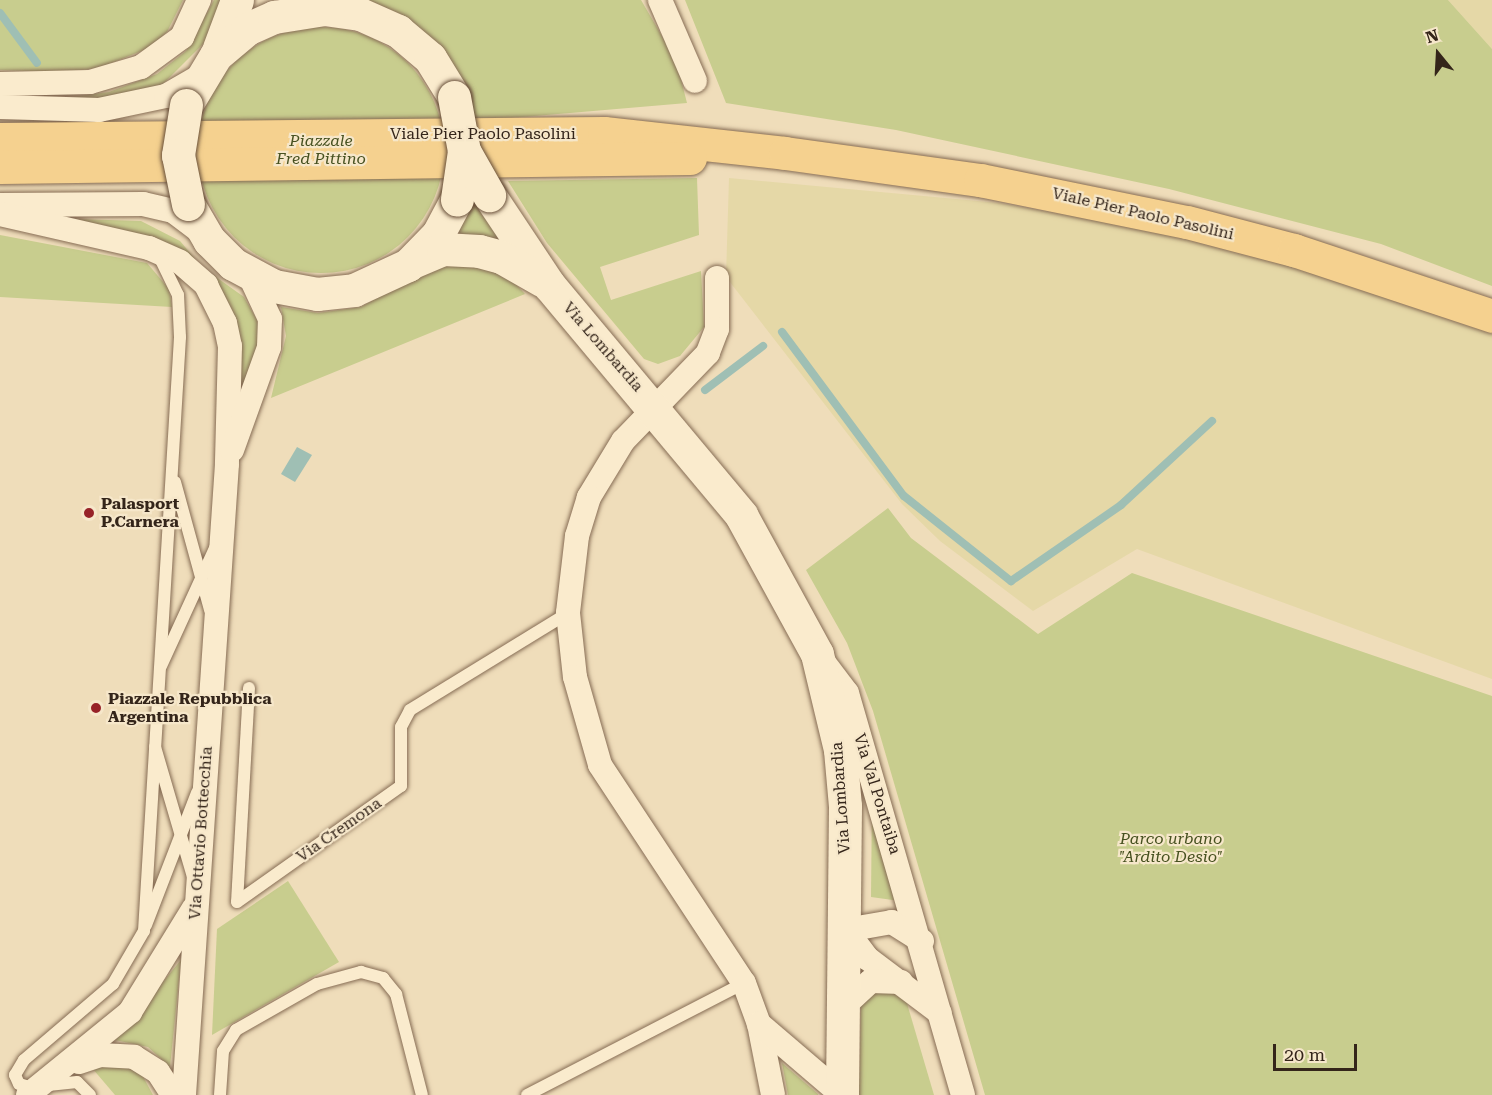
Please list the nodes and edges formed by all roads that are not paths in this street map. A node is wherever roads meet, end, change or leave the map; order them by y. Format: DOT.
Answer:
graph roads {
  1 [pos="200,0"];
  2 [pos="237,0"];
  3 [pos="660,0"];
  4 [pos="334,5"];
  5 [pos="201,78"];
  6 [pos="695,81"];
  7 [pos="0,84"];
  8 [pos="0,107"];
  9 [pos="0,140"];
  10 [pos="464,152"];
  11 [pos="785,153"];
  12 [pos="0,166"];
  13 [pos="0,205"];
  14 [pos="0,214"];
  15 [pos="209,240"];
  16 [pos="155,250"];
  17 [pos="408,265"];
  18 [pos="249,274"];
  19 [pos="717,278"];
  20 [pos="549,285"];
  21 [pos="1492,316"];
  22 [pos="657,409"];
  23 [pos="227,464"];
  24 [pos="172,475"];
  25 [pos="219,539"];
  26 [pos="201,576"];
  27 [pos="568,613"];
  28 [pos="214,625"];
  29 [pos="817,654"];
  30 [pos="158,673"];
  31 [pos="249,688"];
  32 [pos="152,737"];
  33 [pos="206,770"];
  34 [pos="181,839"];
  35 [pos="197,898"];
  36 [pos="846,930"];
  37 [pos="144,931"];
  38 [pos="922,941"];
  39 [pos="744,983"];
  40 [pos="905,984"];
  41 [pos="845,1005"];
  42 [pos="940,1013"];
  43 [pos="759,1024"];
  44 [pos="69,1066"];
  45 [pos="34,1090"];
  46 [pos="173,1093"];
  47 [pos="90,1095"];
  48 [pos="220,1095"];
  49 [pos="422,1095"];
  50 [pos="527,1095"];
  51 [pos="773,1095"];
  52 [pos="842,1095"];
  53 [pos="963,1095"];
  1 -- 7 [label="street"];
  2 -- 5 [label="street"];
  3 -- 6 [label="street"];
  4 -- 5 [label="street"];
  4 -- 10 [label="street, bridge"];
  5 -- 8 [label="street"];
  5 -- 15 [label="street, bridge"];
  9 -- 11 [label="main road, Viale Pier Paolo Pasolini"];
  10 -- 17 [label="street, bridge"];
  10 -- 20 [label="street, Via Lombardia, bridge"];
  11 -- 12 [label="main road, Viale Pier Paolo Pasolini"];
  11 -- 21 [label="main road, Viale Pier Paolo Pasolini"];
  13 -- 15 [label="street"];
  14 -- 16 [label="street, Via Ottavio Bottecchia"];
  15 -- 18 [label="street"];
  16 -- 23 [label="street, Via Ottavio Bottecchia"];
  16 -- 24 [label="lane"];
  17 -- 18 [label="street"];
  17 -- 20 [label="street, Via Lombardia"];
  18 -- 23 [label="street, Via Ottavio Bottecchia"];
  19 -- 22 [label="street"];
  20 -- 22 [label="street, Via Lombardia"];
  22 -- 27 [label="street"];
  22 -- 29 [label="street, Via Lombardia"];
  23 -- 25 [label="street, Via Ottavio Bottecchia"];
  24 -- 26 [label="lane"];
  24 -- 30 [label="lane"];
  25 -- 26 [label="lane"];
  25 -- 28 [label="street, Via Ottavio Bottecchia"];
  26 -- 28 [label="lane"];
  26 -- 30 [label="lane"];
  27 -- 31 [label="lane, Via Cremona"];
  27 -- 39 [label="street"];
  28 -- 33 [label="street, Via Ottavio Bottecchia"];
  29 -- 36 [label="street, Via Lombardia"];
  29 -- 38 [label="street, Via Val Pontaiba"];
  30 -- 32 [label="lane"];
  32 -- 34 [label="lane"];
  32 -- 37 [label="lane"];
  33 -- 34 [label="lane"];
  33 -- 35 [label="street, Via Ottavio Bottecchia"];
  34 -- 35 [label="lane"];
  34 -- 37 [label="lane"];
  35 -- 44 [label="street"];
  35 -- 46 [label="street, Via Ottavio Bottecchia"];
  36 -- 38 [label="street"];
  36 -- 40 [label="street"];
  36 -- 41 [label="street, Via Lombardia"];
  37 -- 45 [label="lane"];
  38 -- 42 [label="street, Via Val Pontaiba"];
  39 -- 43 [label="street"];
  39 -- 50 [label="lane"];
  40 -- 41 [label="street"];
  40 -- 42 [label="street"];
  41 -- 52 [label="street, Via Lombardia"];
  42 -- 53 [label="street, Via Val Pontaiba"];
  43 -- 51 [label="street"];
  43 -- 52 [label="street"];
  44 -- 45 [label="street"];
  44 -- 46 [label="street"];
  45 -- 47 [label="lane"];
  48 -- 49 [label="lane"];
}
